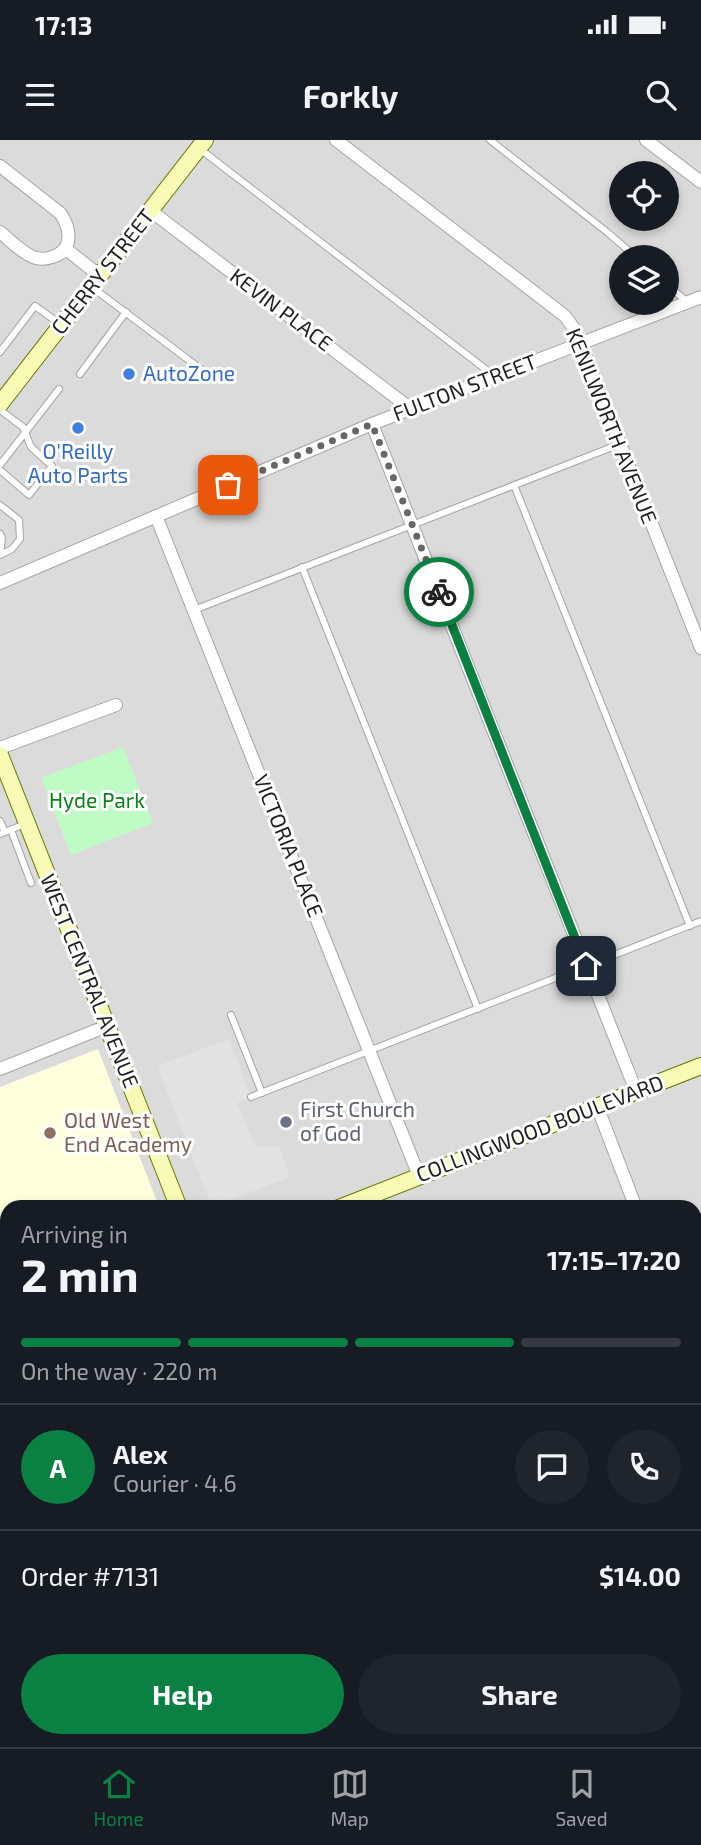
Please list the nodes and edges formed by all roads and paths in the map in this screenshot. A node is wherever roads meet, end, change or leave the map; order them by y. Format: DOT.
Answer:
graph roads {
  1 [pos="335,140"];
  2 [pos="490,140"];
  3 [pos="646,140"];
  4 [pos="202,144"];
  5 [pos="0,166"];
  6 [pos="701,183"];
  7 [pos="151,211"];
  8 [pos="0,232"];
  9 [pos="622,245"];
  10 [pos="66,248"];
  11 [pos="96,281"];
  12 [pos="679,295"];
  13 [pos="701,297"];
  14 [pos="687,302"];
  15 [pos="126,312"];
  16 [pos="61,325"];
  17 [pos="580,344"];
  18 [pos="0,352"];
  19 [pos="202,370"];
  20 [pos="80,374"];
  21 [pos="495,377"];
  22 [pos="58,388"];
  23 [pos="0,404"];
  24 [pos="411,409"];
  25 [pos="0,410"];
  26 [pos="372,424"];
  27 [pos="24,433"];
  28 [pos="620,444"];
  29 [pos="0,468"];
  30 [pos="513,485"];
  31 [pos="0,505"];
  32 [pos="156,516"];
  33 [pos="412,524"];
  34 [pos="0,534"];
  35 [pos="0,555"];
  36 [pos="302,568"];
  37 [pos="0,583"];
  38 [pos="194,610"];
  39 [pos="701,648"];
  40 [pos="116,705"];
  41 [pos="0,748"];
  42 [pos="0,755"];
  43 [pos="0,821"];
  44 [pos="11,830"];
  45 [pos="31,883"];
  46 [pos="701,921"];
  47 [pos="690,926"];
  48 [pos="586,966"];
  49 [pos="478,1009"];
  50 [pos="231,1015"];
  51 [pos="107,1026"];
  52 [pos="369,1051"];
  53 [pos="701,1066"];
  54 [pos="0,1069"];
  55 [pos="636,1091"];
  56 [pos="262,1093"];
  57 [pos="251,1097"];
  58 [pos="597,1107"];
  59 [pos="419,1176"];
  60 [pos="176,1200"];
  61 [pos="375,1200"];
  62 [pos="633,1200"];
  1 -- 17 [label="street, KENILWORTH AVENUE"];
  2 -- 9 [label="lane"];
  3 -- 6 [label="street"];
  4 -- 7 [label="main road, CHERRY STREET"];
  4 -- 21 [label="lane"];
  5 -- 10 [label="street"];
  7 -- 11 [label="main road, CHERRY STREET"];
  7 -- 24 [label="street, KEVIN PLACE"];
  8 -- 10 [label="street"];
  10 -- 11 [label="street"];
  11 -- 15 [label="lane"];
  11 -- 16 [label="main road, CHERRY STREET"];
  12 -- 14 [label="lane"];
  13 -- 14 [label="street, FULTON STREET"];
  14 -- 17 [label="street, FULTON STREET"];
  15 -- 19 [label="lane"];
  15 -- 20 [label="lane"];
  16 -- 18 [label="lane"];
  16 -- 23 [label="main road, CHERRY STREET"];
  17 -- 21 [label="street, FULTON STREET"];
  17 -- 28 [label="street, KENILWORTH AVENUE"];
  21 -- 24 [label="street, FULTON STREET"];
  22 -- 27 [label="lane"];
  24 -- 26 [label="street, FULTON STREET"];
  25 -- 27 [label="lane"];
  26 -- 32 [label="street, FULTON STREET"];
  26 -- 33 [label="street"];
  27 -- 29 [label="lane"];
  27 -- 29 [label="lane"];
  28 -- 30 [label="lane"];
  28 -- 39 [label="street, KENILWORTH AVENUE"];
  30 -- 33 [label="lane"];
  30 -- 47 [label="lane"];
  31 -- 35 [label="lane"];
  32 -- 37 [label="street, FULTON STREET"];
  32 -- 38 [label="street, VICTORIA PLACE"];
  33 -- 36 [label="lane"];
  33 -- 48 [label="street"];
  34 -- 35 [label="lane"];
  36 -- 38 [label="lane"];
  36 -- 49 [label="lane"];
  38 -- 52 [label="street, VICTORIA PLACE"];
  40 -- 41 [label="street"];
  42 -- 44 [label="main road, WEST CENTRAL AVENUE"];
  43 -- 44 [label="lane"];
  44 -- 45 [label="lane"];
  44 -- 51 [label="main road, WEST CENTRAL AVENUE"];
  46 -- 47 [label="lane"];
  47 -- 48 [label="lane"];
  48 -- 49 [label="lane"];
  48 -- 55 [label="street"];
  49 -- 52 [label="lane"];
  50 -- 56 [label="lane"];
  51 -- 54 [label="street"];
  51 -- 60 [label="main road, WEST CENTRAL AVENUE"];
  52 -- 56 [label="lane"];
  52 -- 59 [label="street, VICTORIA PLACE"];
  53 -- 55 [label="main road, COLLINGWOOD BOULEVARD"];
  55 -- 58 [label="main road, COLLINGWOOD BOULEVARD"];
  56 -- 57 [label="lane"];
  58 -- 59 [label="main road, COLLINGWOOD BOULEVARD"];
  58 -- 62 [label="street"];
  59 -- 61 [label="main road, COLLINGWOOD BOULEVARD"];
}
